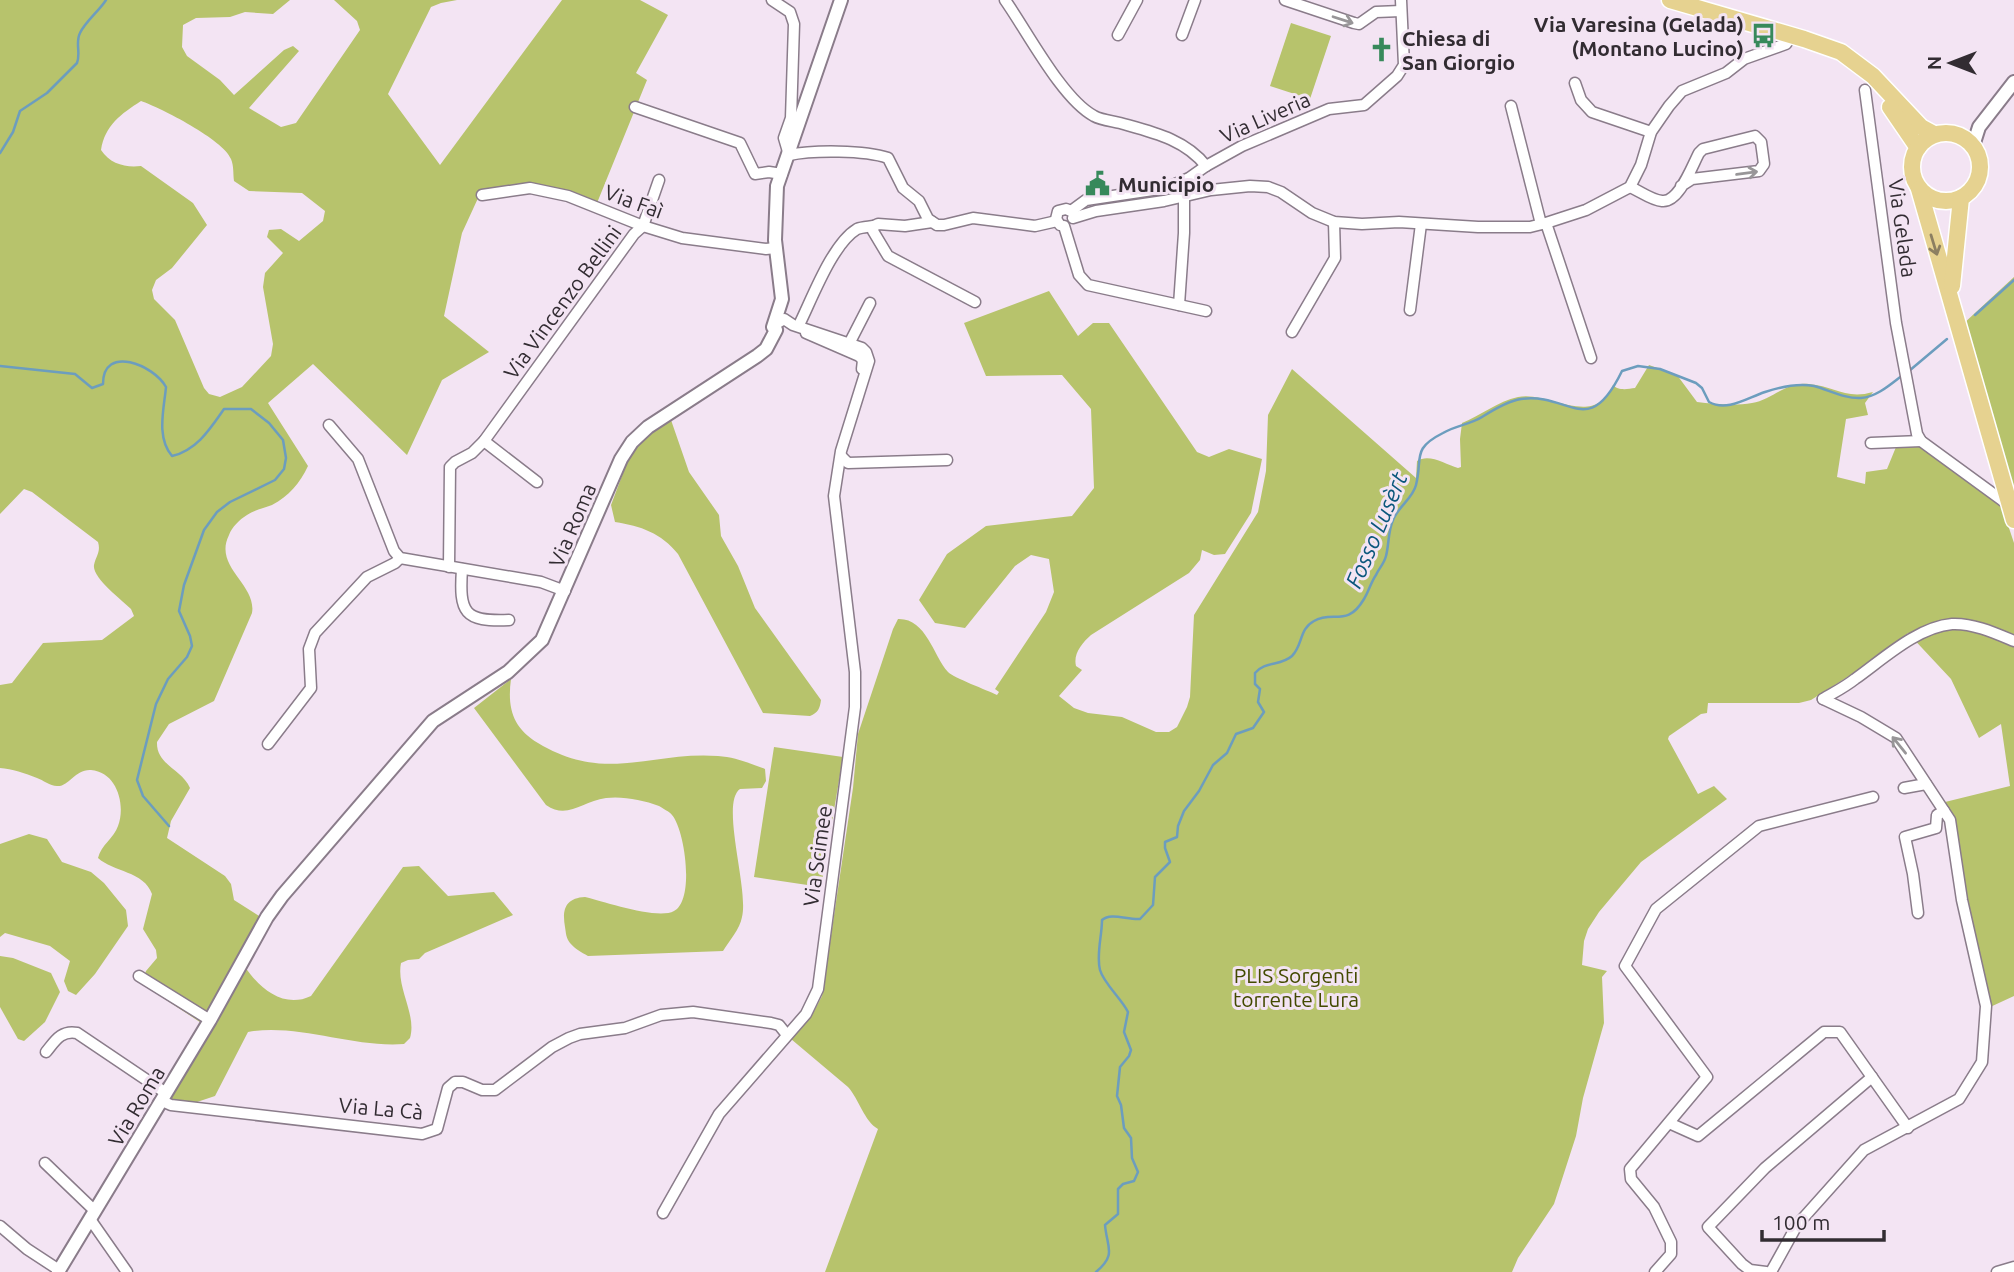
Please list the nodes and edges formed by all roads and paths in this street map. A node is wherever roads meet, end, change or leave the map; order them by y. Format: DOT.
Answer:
graph roads {
  1 [pos="772,0"];
  2 [pos="841,0"];
  3 [pos="1005,0"];
  4 [pos="1137,0"];
  5 [pos="1195,0"];
  6 [pos="1285,0"];
  7 [pos="1670,0"];
  8 [pos="1401,5"];
  9 [pos="1118,35"];
  10 [pos="1182,35"];
  11 [pos="1792,35"];
  12 [pos="1817,43"];
  13 [pos="2014,82"];
  14 [pos="1576,83"];
  15 [pos="1865,90"];
  16 [pos="1511,106"];
  17 [pos="635,107"];
  18 [pos="1651,132"];
  19 [pos="1934,134"];
  20 [pos="1968,141"];
  21 [pos="1918,148"];
  22 [pos="789,155"];
  23 [pos="1206,166"];
  24 [pos="782,174"];
  25 [pos="659,180"];
  26 [pos="1681,186"];
  27 [pos="1630,187"];
  28 [pos="1919,189"];
  29 [pos="482,195"];
  30 [pos="1184,195"];
  31 [pos="1961,198"];
  32 [pos="1072,215"];
  33 [pos="932,222"];
  34 [pos="1334,222"];
  35 [pos="1543,223"];
  36 [pos="1060,224"];
  37 [pos="1420,225"];
  38 [pos="643,226"];
  39 [pos="874,226"];
  40 [pos="775,248"];
  41 [pos="1952,299"];
  42 [pos="975,302"];
  43 [pos="870,303"];
  44 [pos="1179,305"];
  45 [pos="1409,310"];
  46 [pos="1206,311"];
  47 [pos="799,325"];
  48 [pos="773,327"];
  49 [pos="1292,332"];
  50 [pos="850,342"];
  51 [pos="863,356"];
  52 [pos="1591,358"];
  53 [pos="329,425"];
  54 [pos="1921,441"];
  55 [pos="1871,443"];
  56 [pos="481,444"];
  57 [pos="841,456"];
  58 [pos="947,460"];
  59 [pos="537,482"];
  60 [pos="2013,515"];
  61 [pos="400,558"];
  62 [pos="449,567"];
  63 [pos="462,569"];
  64 [pos="565,591"];
  65 [pos="509,620"];
  66 [pos="2014,640"];
  67 [pos="268,744"];
  68 [pos="1926,784"];
  69 [pos="1904,788"];
  70 [pos="1873,797"];
  71 [pos="1944,811"];
  72 [pos="1918,913"];
  73 [pos="139,976"];
  74 [pos="210,1020"];
  75 [pos="788,1035"];
  76 [pos="46,1052"];
  77 [pos="1872,1077"];
  78 [pos="164,1097"];
  79 [pos="1669,1123"];
  80 [pos="1908,1128"];
  81 [pos="45,1163"];
  82 [pos="663,1213"];
  83 [pos="92,1215"];
  84 [pos="0,1226"];
  85 [pos="2014,1267"];
  86 [pos="59,1271"];
  87 [pos="127,1272"];
  88 [pos="1655,1272"];
  89 [pos="1766,1272"];
  90 [pos="1771,1272"];
  91 [pos="1997,1272"];
  1 -- 22 [label="street"];
  2 -- 22 [label="street, Via Roma"];
  3 -- 23 [label="street"];
  4 -- 9 [label="street"];
  5 -- 10 [label="street"];
  6 -- 8 [label="street, one-way"];
  7 -- 11 [label="main road"];
  8 -- 23 [label="street, Via Liveria"];
  11 -- 12 [label="main road"];
  11 -- 18 [label="street"];
  12 -- 19 [label="main road"];
  12 -- 21 [label="main road"];
  13 -- 20 [label="street"];
  14 -- 18 [label="street"];
  15 -- 54 [label="street, Via Gelada"];
  16 -- 35 [label="street"];
  17 -- 24 [label="street"];
  18 -- 27 [label="street"];
  19 -- 20 [label="main road"];
  19 -- 21 [label="main road"];
  20 -- 31 [label="main road"];
  21 -- 28 [label="main road"];
  22 -- 24 [label="street, Via Roma"];
  22 -- 33 [label="street"];
  23 -- 32 [label="street, Via Liveria"];
  24 -- 40 [label="street, Via Roma"];
  25 -- 38 [label="street, Via Vincenzo Bellini"];
  26 -- 26 [label="street, one-way"];
  26 -- 27 [label="street"];
  27 -- 35 [label="street"];
  28 -- 31 [label="main road"];
  28 -- 41 [label="main road, one-way"];
  29 -- 38 [label="street, Via Faì"];
  30 -- 32 [label="street"];
  30 -- 34 [label="street"];
  30 -- 44 [label="street"];
  31 -- 41 [label="main road"];
  32 -- 36 [label="street"];
  32 -- 36 [label="street"];
  33 -- 36 [label="street"];
  33 -- 39 [label="street"];
  34 -- 37 [label="street"];
  34 -- 49 [label="street"];
  35 -- 37 [label="street"];
  35 -- 52 [label="street"];
  36 -- 44 [label="street"];
  37 -- 45 [label="street"];
  38 -- 40 [label="street, Via Faì"];
  38 -- 56 [label="street, Via Vincenzo Bellini"];
  39 -- 42 [label="street"];
  39 -- 47 [label="street"];
  40 -- 48 [label="street, Via Roma"];
  41 -- 60 [label="main road"];
  43 -- 50 [label="street"];
  44 -- 46 [label="street"];
  47 -- 48 [label="street"];
  47 -- 50 [label="street"];
  48 -- 51 [label="street"];
  48 -- 64 [label="street, Via Roma"];
  50 -- 51 [label="street"];
  51 -- 57 [label="street, Via Scimee"];
  53 -- 61 [label="street"];
  54 -- 55 [label="street"];
  54 -- 60 [label="street"];
  56 -- 59 [label="street"];
  56 -- 62 [label="street, Via Vincenzo Bellini"];
  57 -- 58 [label="street"];
  57 -- 75 [label="street, Via Scimee"];
  61 -- 62 [label="street"];
  61 -- 67 [label="street"];
  62 -- 63 [label="street"];
  63 -- 64 [label="street"];
  63 -- 65 [label="street"];
  64 -- 74 [label="street, Via Roma"];
  68 -- 66 [label="street, one-way"];
  68 -- 69 [label="street"];
  68 -- 71 [label="street"];
  70 -- 79 [label="street"];
  71 -- 72 [label="street"];
  71 -- 80 [label="street"];
  73 -- 74 [label="street"];
  74 -- 78 [label="street, Via Roma"];
  75 -- 78 [label="street, Via La Cà"];
  75 -- 82 [label="street, Via Scimee"];
  76 -- 78 [label="street"];
  77 -- 79 [label="street"];
  77 -- 80 [label="street"];
  77 -- 89 [label="street"];
  78 -- 83 [label="street, Via Roma"];
  79 -- 88 [label="street"];
  80 -- 90 [label="street"];
  81 -- 83 [label="street"];
  83 -- 86 [label="street, Via Roma"];
  83 -- 87 [label="street"];
  84 -- 86 [label="street, Via Roma"];
  85 -- 91 [label="street"];
}
